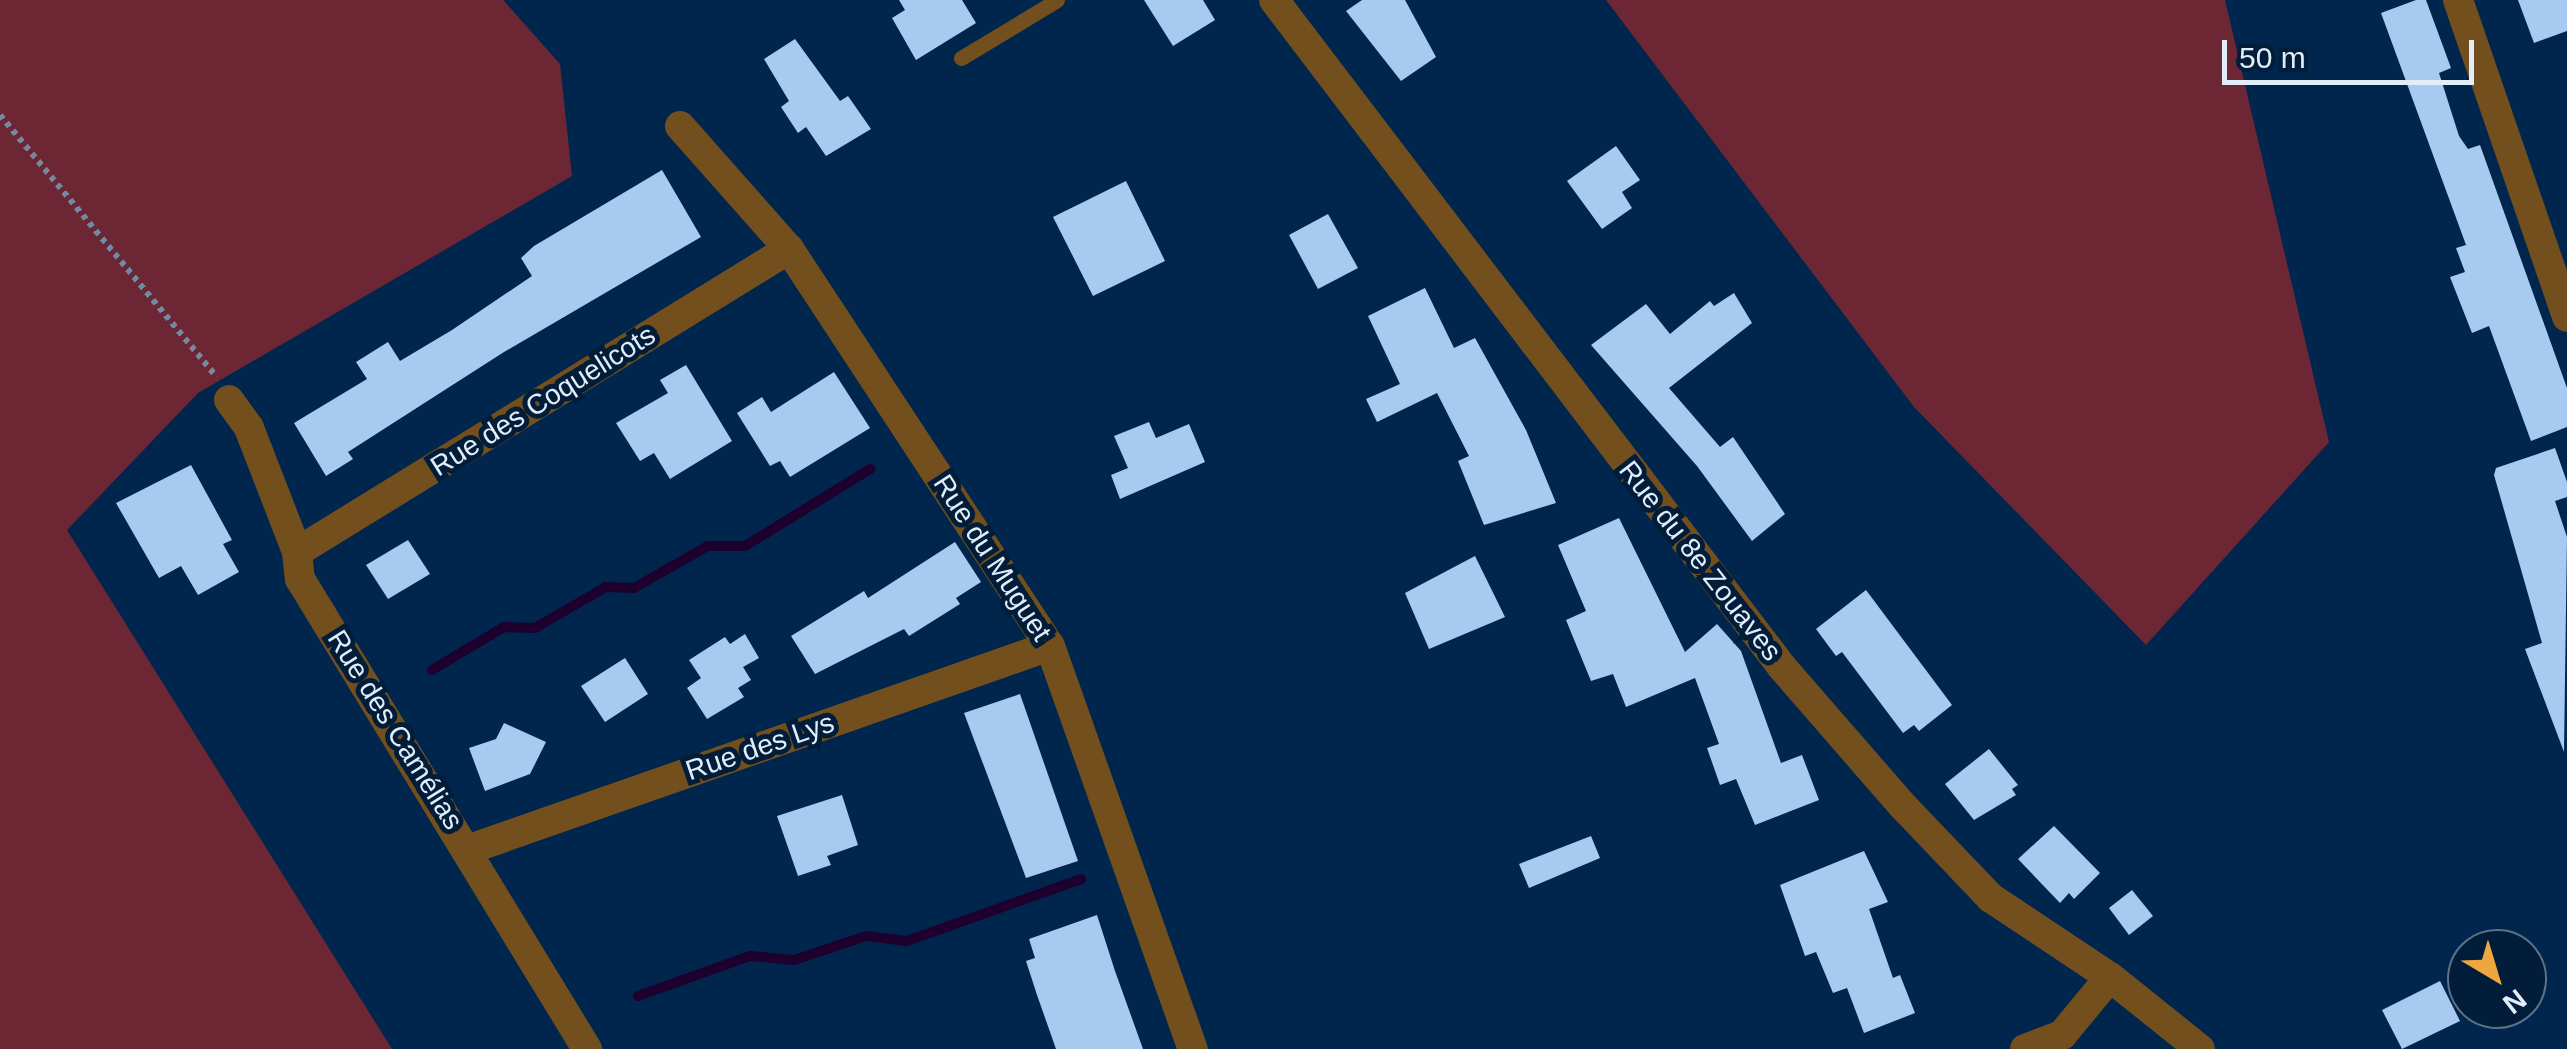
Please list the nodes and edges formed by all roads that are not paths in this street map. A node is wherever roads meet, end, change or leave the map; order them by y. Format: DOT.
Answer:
graph roads {
  1 [pos="1057,0"];
  2 [pos="1274,0"];
  3 [pos="2458,0"];
  4 [pos="961,58"];
  5 [pos="680,126"];
  6 [pos="789,249"];
  7 [pos="2567,317"];
  8 [pos="229,400"];
  9 [pos="297,552"];
  10 [pos="1050,646"];
  11 [pos="470,849"];
  12 [pos="2110,977"];
  13 [pos="587,1049"];
  14 [pos="1193,1049"];
  15 [pos="2025,1049"];
  16 [pos="2200,1049"];
  1 -- 4 [label="lane"];
  2 -- 12 [label="street, Rue du 8e Zouaves"];
  3 -- 7 [label="street"];
  5 -- 6 [label="street, Rue du Muguet"];
  6 -- 9 [label="street, Rue des Coquelicots"];
  6 -- 10 [label="street, Rue du Muguet"];
  8 -- 9 [label="street, Rue des Camélias"];
  9 -- 11 [label="street, Rue des Camélias"];
  10 -- 11 [label="street, Rue des Lys"];
  10 -- 14 [label="street, Rue du Muguet"];
  11 -- 13 [label="street, Rue des Camélias"];
  12 -- 15 [label="street"];
  12 -- 16 [label="street, Rue du 8e Zouaves"];
}
